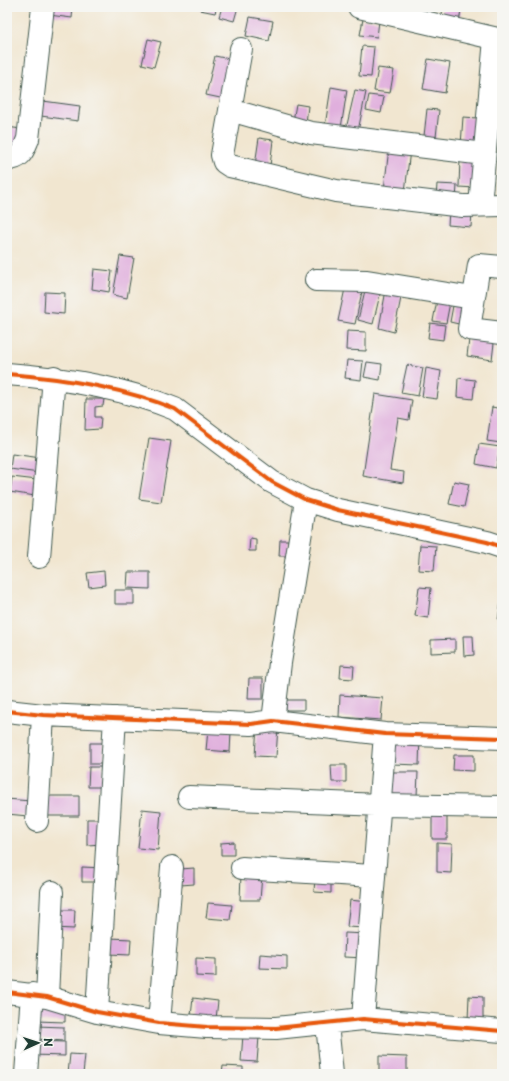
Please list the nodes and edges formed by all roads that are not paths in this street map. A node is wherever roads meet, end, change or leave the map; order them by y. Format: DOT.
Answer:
graph roads {
  1 [pos="43,7"];
  2 [pos="359,7"];
  3 [pos="498,39"];
  4 [pos="241,49"];
  5 [pos="230,110"];
  6 [pos="494,125"];
  7 [pos="484,154"];
  8 [pos="7,159"];
  9 [pos="480,205"];
  10 [pos="502,205"];
  11 [pos="502,267"];
  12 [pos="316,280"];
  13 [pos="473,298"];
  14 [pos="502,333"];
  15 [pos="7,374"];
  16 [pos="54,377"];
  17 [pos="306,500"];
  18 [pos="502,547"];
  19 [pos="39,557"];
  20 [pos="7,711"];
  21 [pos="43,715"];
  22 [pos="116,718"];
  23 [pos="273,721"];
  24 [pos="385,734"];
  25 [pos="502,738"];
  26 [pos="189,797"];
  27 [pos="380,805"];
  28 [pos="502,807"];
  29 [pos="37,821"];
  30 [pos="172,867"];
  31 [pos="242,868"];
  32 [pos="373,876"];
  33 [pos="52,892"];
  34 [pos="7,992"];
  35 [pos="39,995"];
  36 [pos="97,1012"];
  37 [pos="363,1019"];
  38 [pos="159,1023"];
  39 [pos="327,1024"];
  40 [pos="502,1031"];
  41 [pos="26,1074"];
  42 [pos="332,1074"];
  1 -- 8 [label="street"];
  2 -- 3 [label="street"];
  3 -- 6 [label="street"];
  4 -- 5 [label="street"];
  5 -- 7 [label="street"];
  5 -- 9 [label="street"];
  6 -- 7 [label="street"];
  7 -- 9 [label="street"];
  9 -- 10 [label="street"];
  11 -- 13 [label="street"];
  12 -- 13 [label="street"];
  13 -- 14 [label="street"];
  15 -- 16 [label="street"];
  16 -- 17 [label="street"];
  16 -- 19 [label="street"];
  17 -- 18 [label="street"];
  17 -- 23 [label="street"];
  20 -- 21 [label="street"];
  21 -- 22 [label="street"];
  21 -- 29 [label="street"];
  22 -- 23 [label="street"];
  22 -- 36 [label="street"];
  23 -- 24 [label="street"];
  24 -- 25 [label="street"];
  24 -- 27 [label="street"];
  26 -- 27 [label="street"];
  27 -- 28 [label="street"];
  27 -- 32 [label="street"];
  30 -- 38 [label="street"];
  31 -- 32 [label="street"];
  32 -- 37 [label="street"];
  33 -- 35 [label="street"];
  34 -- 35 [label="street"];
  35 -- 36 [label="street"];
  35 -- 41 [label="street"];
  36 -- 38 [label="street"];
  37 -- 39 [label="street"];
  37 -- 40 [label="street"];
  38 -- 39 [label="street"];
  39 -- 42 [label="street"];
}
